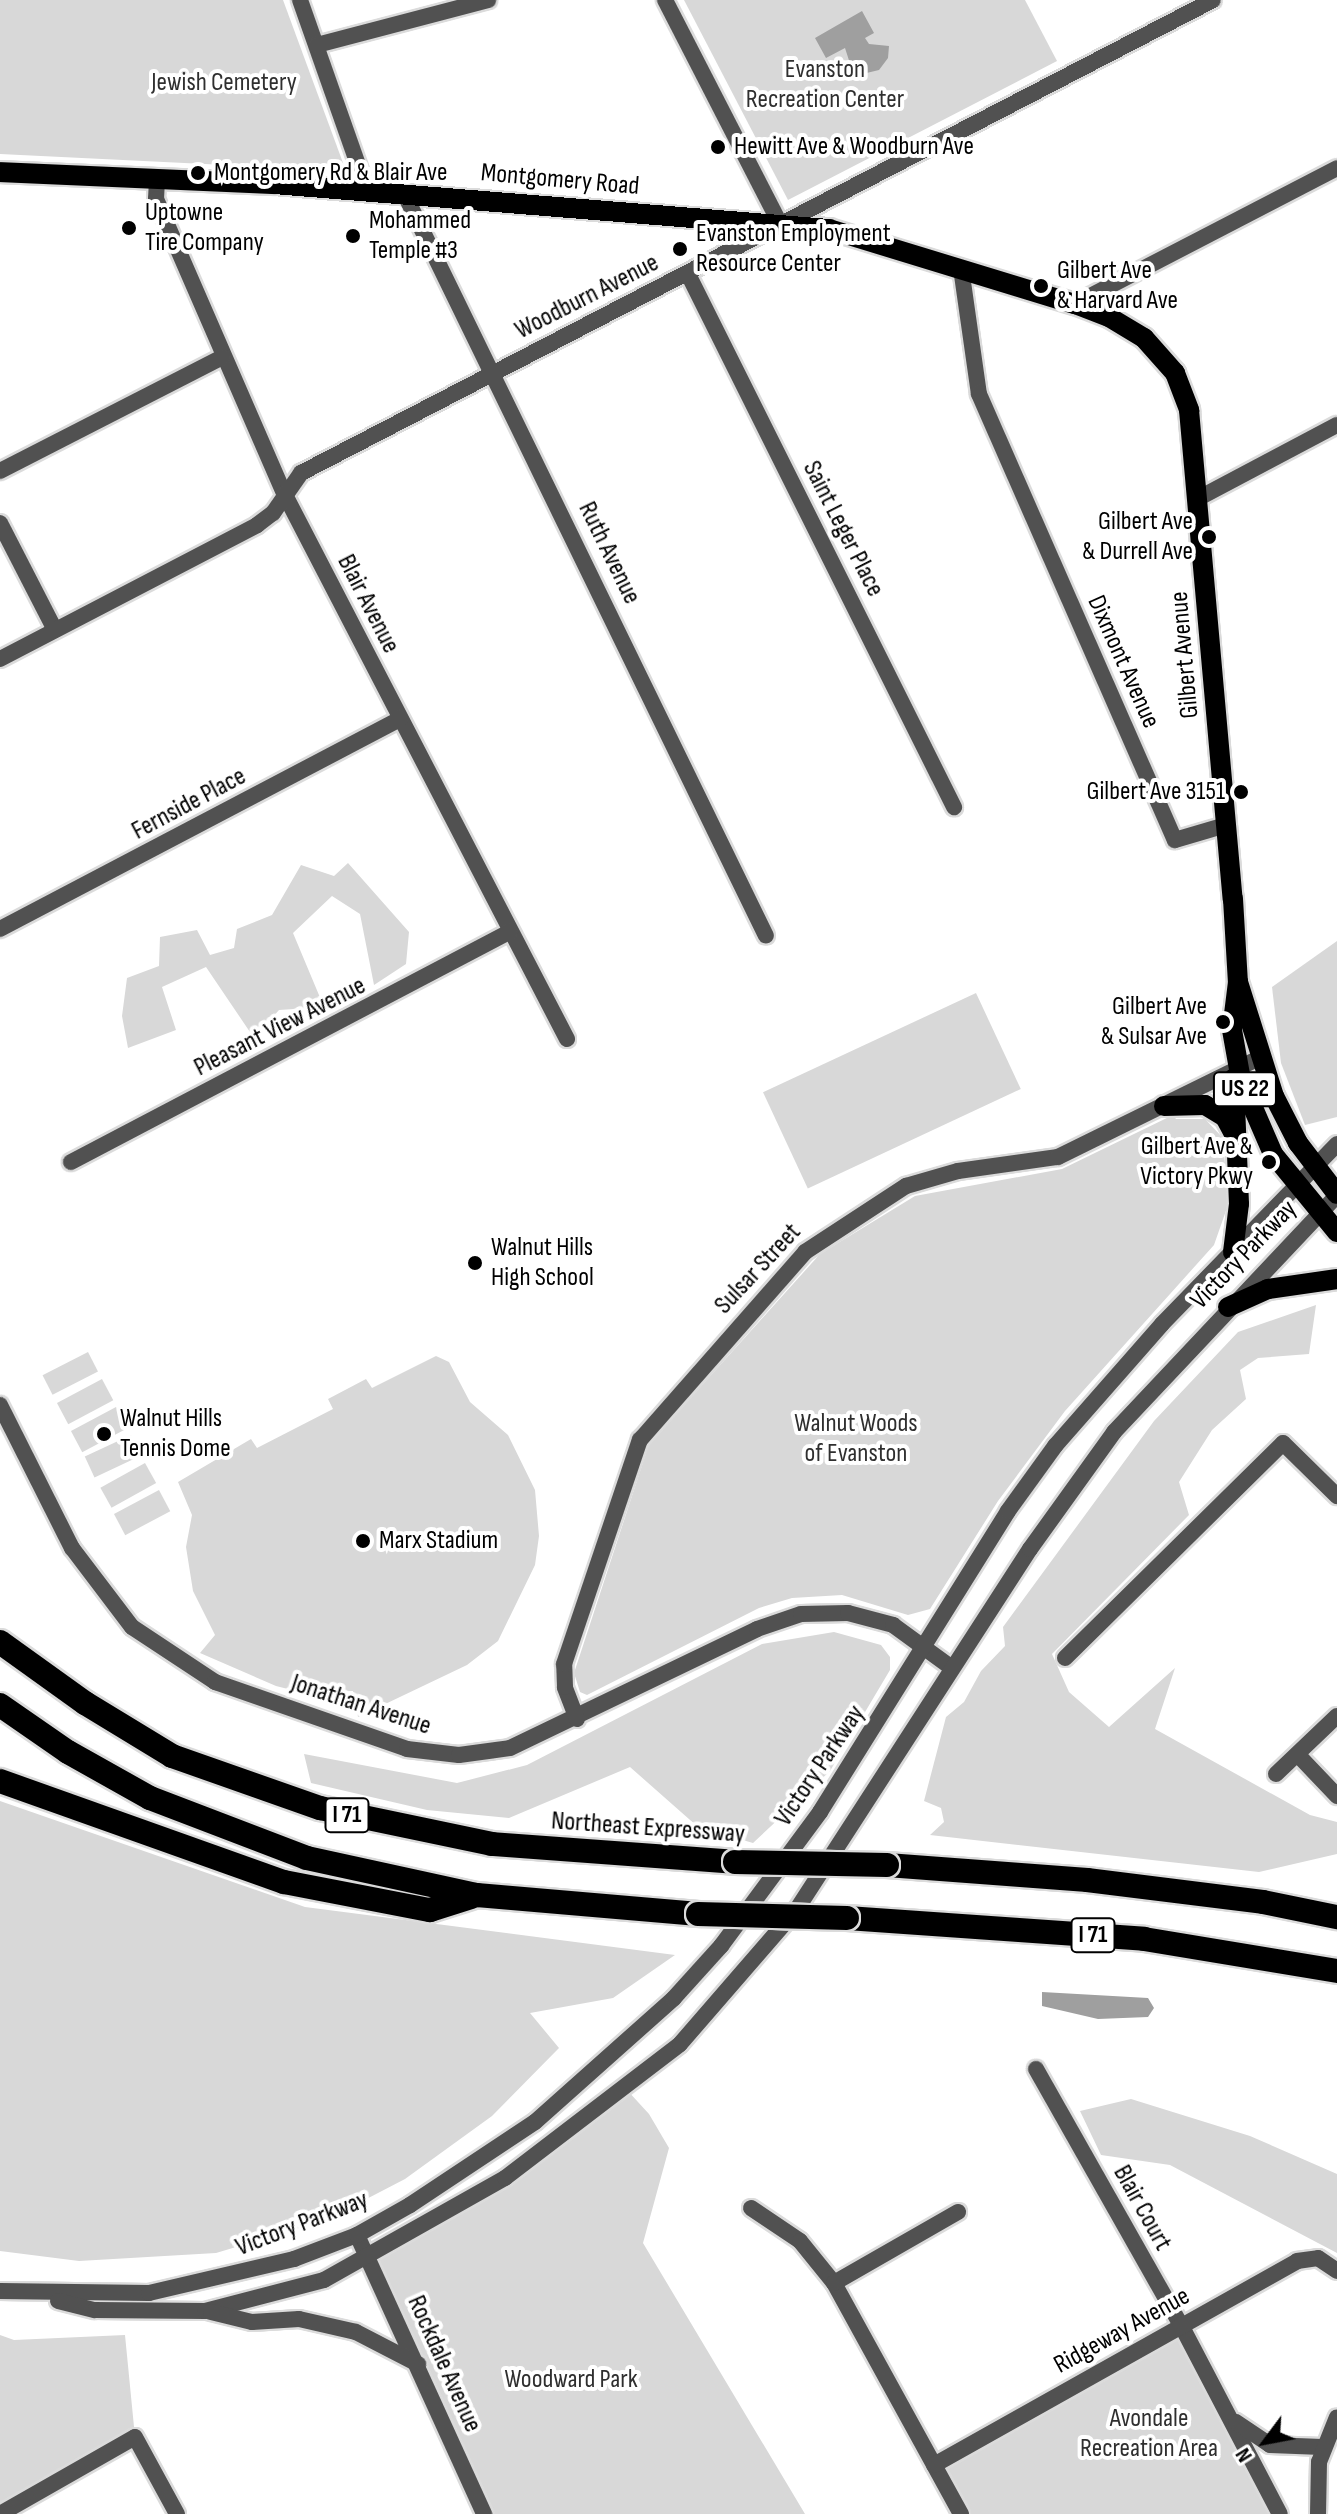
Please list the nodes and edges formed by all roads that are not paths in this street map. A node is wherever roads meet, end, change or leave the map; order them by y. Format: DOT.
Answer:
graph roads {
  1 [pos="300,0"];
  2 [pos="488,0"];
  3 [pos="665,0"];
  4 [pos="1207,1"];
  5 [pos="317,45"];
  6 [pos="1337,168"];
  7 [pos="0,172"];
  8 [pos="157,180"];
  9 [pos="367,190"];
  10 [pos="404,193"];
  11 [pos="780,224"];
  12 [pos="961,268"];
  13 [pos="688,274"];
  14 [pos="1075,304"];
  15 [pos="223,357"];
  16 [pos="493,371"];
  17 [pos="1337,425"];
  18 [pos="0,471"];
  19 [pos="284,493"];
  20 [pos="1197,499"];
  21 [pos="0,523"];
  22 [pos="55,630"];
  23 [pos="0,659"];
  24 [pos="400,719"];
  25 [pos="954,807"];
  26 [pos="1226,825"];
  27 [pos="0,929"];
  28 [pos="510,932"];
  29 [pos="766,936"];
  30 [pos="1238,982"];
  31 [pos="567,1039"];
  32 [pos="1261,1057"];
  33 [pos="1236,1070"];
  34 [pos="1164,1106"];
  35 [pos="1235,1136"];
  36 [pos="1337,1144"];
  37 [pos="71,1162"];
  38 [pos="1315,1165"];
  39 [pos="1295,1186"];
  40 [pos="1337,1194"];
  41 [pos="1318,1213"];
  42 [pos="1337,1232"];
  43 [pos="1233,1252"];
  44 [pos="1337,1279"];
  45 [pos="1228,1307"];
  46 [pos="0,1405"];
  47 [pos="1337,1496"];
  48 [pos="0,1642"];
  49 [pos="923,1645"];
  50 [pos="1065,1658"];
  51 [pos="952,1668"];
  52 [pos="0,1705"];
  53 [pos="1337,1716"];
  54 [pos="577,1719"];
  55 [pos="1298,1755"];
  56 [pos="1276,1774"];
  57 [pos="0,1781"];
  58 [pos="1337,1796"];
  59 [pos="477,1895"];
  60 [pos="1337,1917"];
  61 [pos="1337,1971"];
  62 [pos="1036,2069"];
  63 [pos="751,2208"];
  64 [pos="958,2212"];
  65 [pos="357,2235"];
  66 [pos="370,2258"];
  67 [pos="1337,2271"];
  68 [pos="834,2283"];
  69 [pos="0,2291"];
  70 [pos="37,2295"];
  71 [pos="205,2311"];
  72 [pos="1181,2325"];
  73 [pos="418,2364"];
  74 [pos="1228,2414"];
  75 [pos="1337,2417"];
  76 [pos="1322,2447"];
  77 [pos="934,2465"];
  78 [pos="0,2514"];
  79 [pos="177,2514"];
  80 [pos="484,2514"];
  81 [pos="961,2514"];
  82 [pos="1280,2514"];
  83 [pos="1318,2514"];
  1 -- 5 [label="street"];
  2 -- 5 [label="street"];
  3 -- 11 [label="street"];
  4 -- 11 [label="street, Woodburn Avenue"];
  5 -- 9 [label="street"];
  6 -- 14 [label="street"];
  7 -- 8 [label="main road, Montgomery Road / US 22"];
  8 -- 9 [label="main road, Montgomery Road / US 22"];
  8 -- 15 [label="street, Blair Avenue"];
  9 -- 10 [label="main road, Montgomery Road / US 22"];
  10 -- 11 [label="main road, Montgomery Road / US 22"];
  10 -- 16 [label="street, Ruth Avenue"];
  11 -- 12 [label="main road, Gilbert Avenue / US 22"];
  11 -- 13 [label="street, Woodburn Avenue"];
  12 -- 14 [label="main road, Gilbert Avenue / US 22"];
  12 -- 26 [label="street, Dixmont Avenue"];
  13 -- 16 [label="street, Woodburn Avenue"];
  13 -- 25 [label="street, Saint Leger Place"];
  14 -- 20 [label="main road, Gilbert Avenue / US 22"];
  15 -- 18 [label="street"];
  15 -- 19 [label="street, Blair Avenue"];
  16 -- 19 [label="street, Woodburn Avenue"];
  16 -- 29 [label="street, Ruth Avenue"];
  17 -- 20 [label="street"];
  19 -- 22 [label="street, Woodburn Avenue"];
  19 -- 24 [label="street, Blair Avenue"];
  20 -- 26 [label="main road, Gilbert Avenue / US 22"];
  21 -- 22 [label="street"];
  22 -- 23 [label="street, Woodburn Avenue"];
  24 -- 27 [label="street, Fernside Place"];
  24 -- 28 [label="street, Blair Avenue"];
  26 -- 30 [label="main road, Gilbert Avenue / US 22"];
  28 -- 31 [label="street, Blair Avenue"];
  28 -- 37 [label="street, Pleasant View Avenue"];
  30 -- 32 [label="main road, Gilbert Avenue / US 22"];
  30 -- 33 [label="main road, Gilbert Avenue / US 22"];
  32 -- 33 [label="street, Sulsar Street"];
  32 -- 38 [label="main road, Gilbert Avenue / US 22"];
  33 -- 34 [label="street, Sulsar Street"];
  33 -- 35 [label="main road, Gilbert Avenue"];
  33 -- 39 [label="main road, US 22"];
  34 -- 35 [label="main road"];
  34 -- 54 [label="street, Sulsar Street"];
  35 -- 43 [label="main road, Gilbert Avenue"];
  36 -- 38 [label="street, Victory Parkway"];
  38 -- 39 [label="street, Victory Parkway"];
  38 -- 40 [label="main road, Gilbert Avenue / US 22"];
  39 -- 41 [label="main road, US 22"];
  39 -- 43 [label="street, Victory Parkway"];
  40 -- 41 [label="street, Victory Parkway"];
  41 -- 42 [label="main road, US 22"];
  41 -- 45 [label="street, Victory Parkway"];
  43 -- 49 [label="street, Victory Parkway"];
  44 -- 45 [label="main road"];
  45 -- 51 [label="street, Victory Parkway"];
  46 -- 54 [label="street, Jonathan Avenue"];
  47 -- 50 [label="street"];
  48 -- 60 [label="highway, Northeast Expressway / I 71, bridge"];
  49 -- 51 [label="street, Jonathan Avenue"];
  49 -- 54 [label="street, Jonathan Avenue"];
  49 -- 65 [label="street, Victory Parkway"];
  51 -- 66 [label="street, Victory Parkway"];
  52 -- 59 [label="highway, I 71"];
  53 -- 55 [label="street"];
  55 -- 56 [label="street"];
  55 -- 58 [label="street"];
  57 -- 59 [label="highway"];
  59 -- 61 [label="highway, I 71, bridge"];
  62 -- 72 [label="street, Blair Court"];
  63 -- 68 [label="street"];
  64 -- 68 [label="street"];
  65 -- 66 [label="street, Rockdale Avenue"];
  65 -- 70 [label="street, Victory Parkway"];
  66 -- 71 [label="street, Victory Parkway"];
  66 -- 73 [label="street, Rockdale Avenue"];
  67 -- 72 [label="street, Ridgeway Avenue"];
  68 -- 77 [label="street"];
  69 -- 70 [label="street, Victory Parkway"];
  70 -- 71 [label="street, Victory Parkway"];
  71 -- 73 [label="street"];
  72 -- 74 [label="street, Blair Court"];
  72 -- 77 [label="street, Ridgeway Avenue"];
  73 -- 80 [label="street, Rockdale Avenue"];
  74 -- 76 [label="street, Blair Court"];
  74 -- 82 [label="street, Blair Court"];
  75 -- 76 [label="street"];
  76 -- 83 [label="street"];
  77 -- 81 [label="street"];
  78 -- 79 [label="street"];
}
